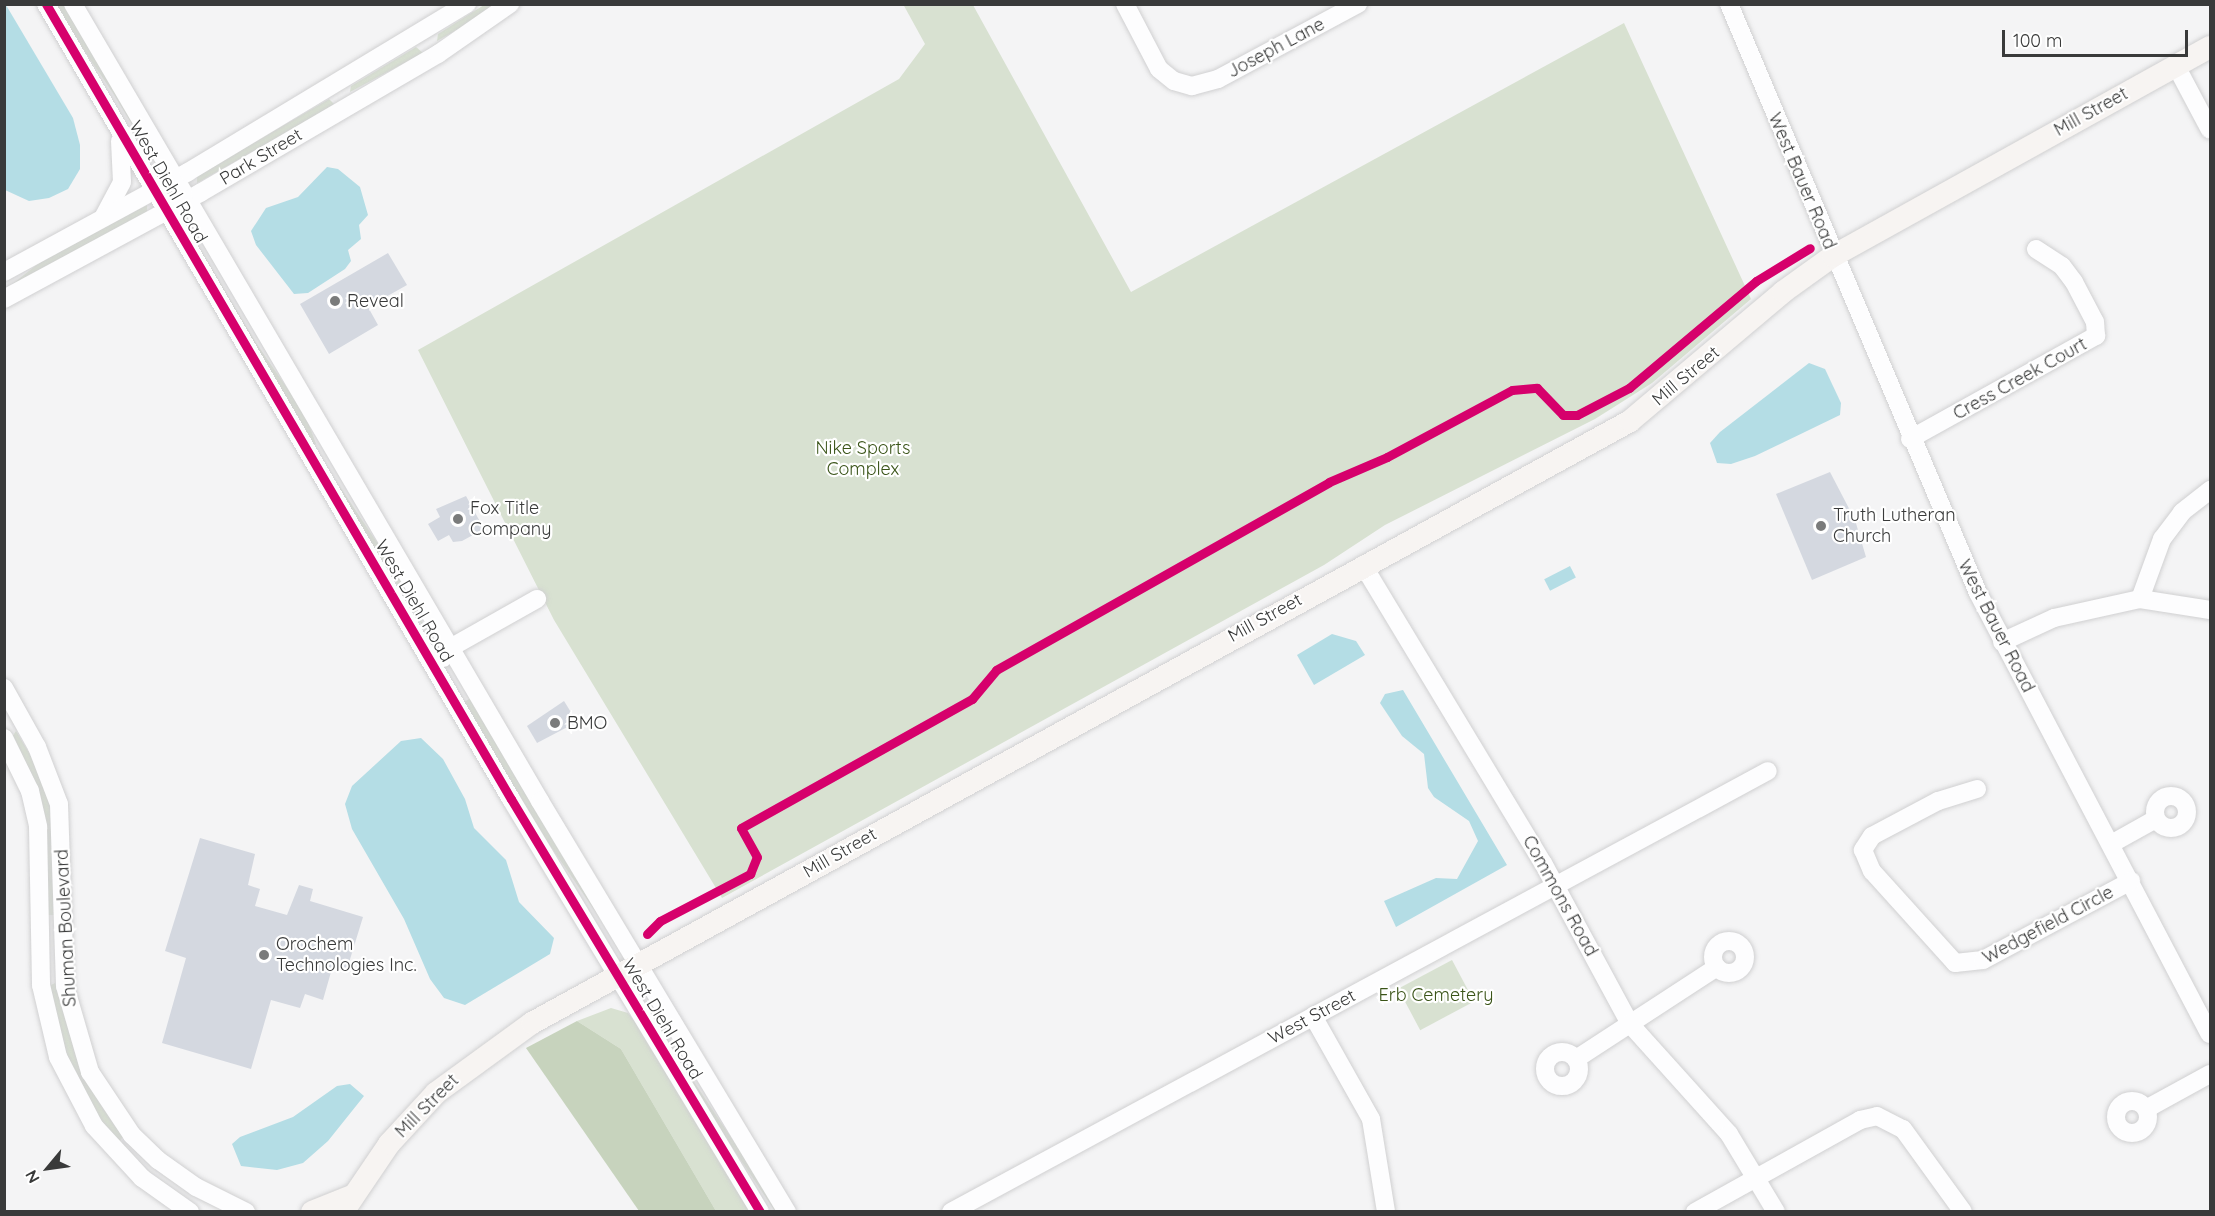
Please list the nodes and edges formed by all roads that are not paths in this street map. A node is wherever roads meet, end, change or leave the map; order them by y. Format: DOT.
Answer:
graph roads {
  1 [pos="46,4"];
  2 [pos="73,4"];
  3 [pos="467,4"];
  4 [pos="510,4"];
  5 [pos="1125,4"];
  6 [pos="1358,4"];
  7 [pos="1729,4"];
  8 [pos="2211,47"];
  9 [pos="2176,66"];
  10 [pos="119,130"];
  11 [pos="2211,130"];
  12 [pos="175,179"];
  13 [pos="154,190"];
  14 [pos="187,200"];
  15 [pos="166,211"];
  16 [pos="100,220"];
  17 [pos="2036,249"];
  18 [pos="1833,256"];
  19 [pos="4,272"];
  20 [pos="4,299"];
  21 [pos="1910,439"];
  22 [pos="2211,490"];
  23 [pos="1363,565"];
  24 [pos="537,599"];
  25 [pos="2140,599"];
  26 [pos="2211,610"];
  27 [pos="2002,642"];
  28 [pos="450,648"];
  29 [pos="435,669"];
  30 [pos="4,688"];
  31 [pos="4,738"];
  32 [pos="1768,771"];
  33 [pos="1977,789"];
  34 [pos="2156,819"];
  35 [pos="2111,844"];
  36 [pos="2131,881"];
  37 [pos="1555,884"];
  38 [pos="638,965"];
  39 [pos="1717,967"];
  40 [pos="618,976"];
  41 [pos="1314,1016"];
  42 [pos="1630,1024"];
  43 [pos="2211,1034"];
  44 [pos="1576,1059"];
  45 [pos="2211,1074"];
  46 [pos="2145,1109"];
  47 [pos="1758,1177"];
  48 [pos="348,1204"];
  49 [pos="190,1212"];
  50 [pos="246,1212"];
  51 [pos="312,1212"];
  52 [pos="760,1212"];
  53 [pos="788,1212"];
  54 [pos="951,1212"];
  55 [pos="1386,1212"];
  56 [pos="1695,1212"];
  57 [pos="1776,1212"];
  58 [pos="1963,1212"];
  1 -- 10 [label="street, West Diehl Road"];
  2 -- 12 [label="street, West Diehl Road"];
  3 -- 12 [label="street, Park Street"];
  4 -- 14 [label="street, Park Street"];
  5 -- 6 [label="street, Joseph Lane"];
  7 -- 18 [label="street, West Bauer Road"];
  8 -- 9 [label="main road, Mill Street"];
  9 -- 11 [label="street"];
  9 -- 18 [label="main road, Mill Street"];
  10 -- 13 [label="street, West Diehl Road"];
  10 -- 16 [label="street"];
  12 -- 13 [label="street, Park Street"];
  12 -- 14 [label="street, West Diehl Road"];
  13 -- 15 [label="street, West Diehl Road"];
  13 -- 16 [label="street, Park Street"];
  14 -- 15 [label="street, Park Street"];
  14 -- 28 [label="street, West Diehl Road"];
  15 -- 20 [label="street, Park Street"];
  15 -- 29 [label="street, West Diehl Road"];
  16 -- 19 [label="street, Park Street"];
  17 -- 21 [label="street, Cress Creek Court"];
  18 -- 21 [label="street, West Bauer Road"];
  18 -- 23 [label="main road, Mill Street"];
  21 -- 27 [label="street, West Bauer Road"];
  22 -- 25 [label="street"];
  23 -- 37 [label="street, Commons Road"];
  23 -- 38 [label="main road, Mill Street"];
  24 -- 28 [label="street"];
  25 -- 26 [label="street"];
  25 -- 27 [label="street"];
  27 -- 35 [label="street, West Bauer Road"];
  28 -- 29 [label="street"];
  28 -- 38 [label="street, West Diehl Road"];
  29 -- 40 [label="street, West Diehl Road"];
  30 -- 50 [label="street, Shuman Boulevard"];
  31 -- 49 [label="street, Shuman Boulevard"];
  32 -- 37 [label="street, West Street"];
  33 -- 36 [label="street, Wedgefield Circle"];
  34 -- 35 [label="street"];
  35 -- 36 [label="street, West Bauer Road"];
  36 -- 43 [label="street, West Bauer Road"];
  37 -- 41 [label="street, West Street"];
  37 -- 42 [label="street, Commons Road"];
  38 -- 40 [label="main road, Mill Street"];
  38 -- 53 [label="street, West Diehl Road"];
  39 -- 42 [label="street"];
  40 -- 48 [label="main road, Mill Street"];
  40 -- 52 [label="street, West Diehl Road"];
  41 -- 54 [label="street, West Street"];
  41 -- 55 [label="street"];
  42 -- 44 [label="street"];
  42 -- 47 [label="street, Commons Road"];
  45 -- 46 [label="street"];
  47 -- 56 [label="street"];
  47 -- 57 [label="street, Commons Road"];
  47 -- 58 [label="street"];
  48 -- 51 [label="main road"];
}
